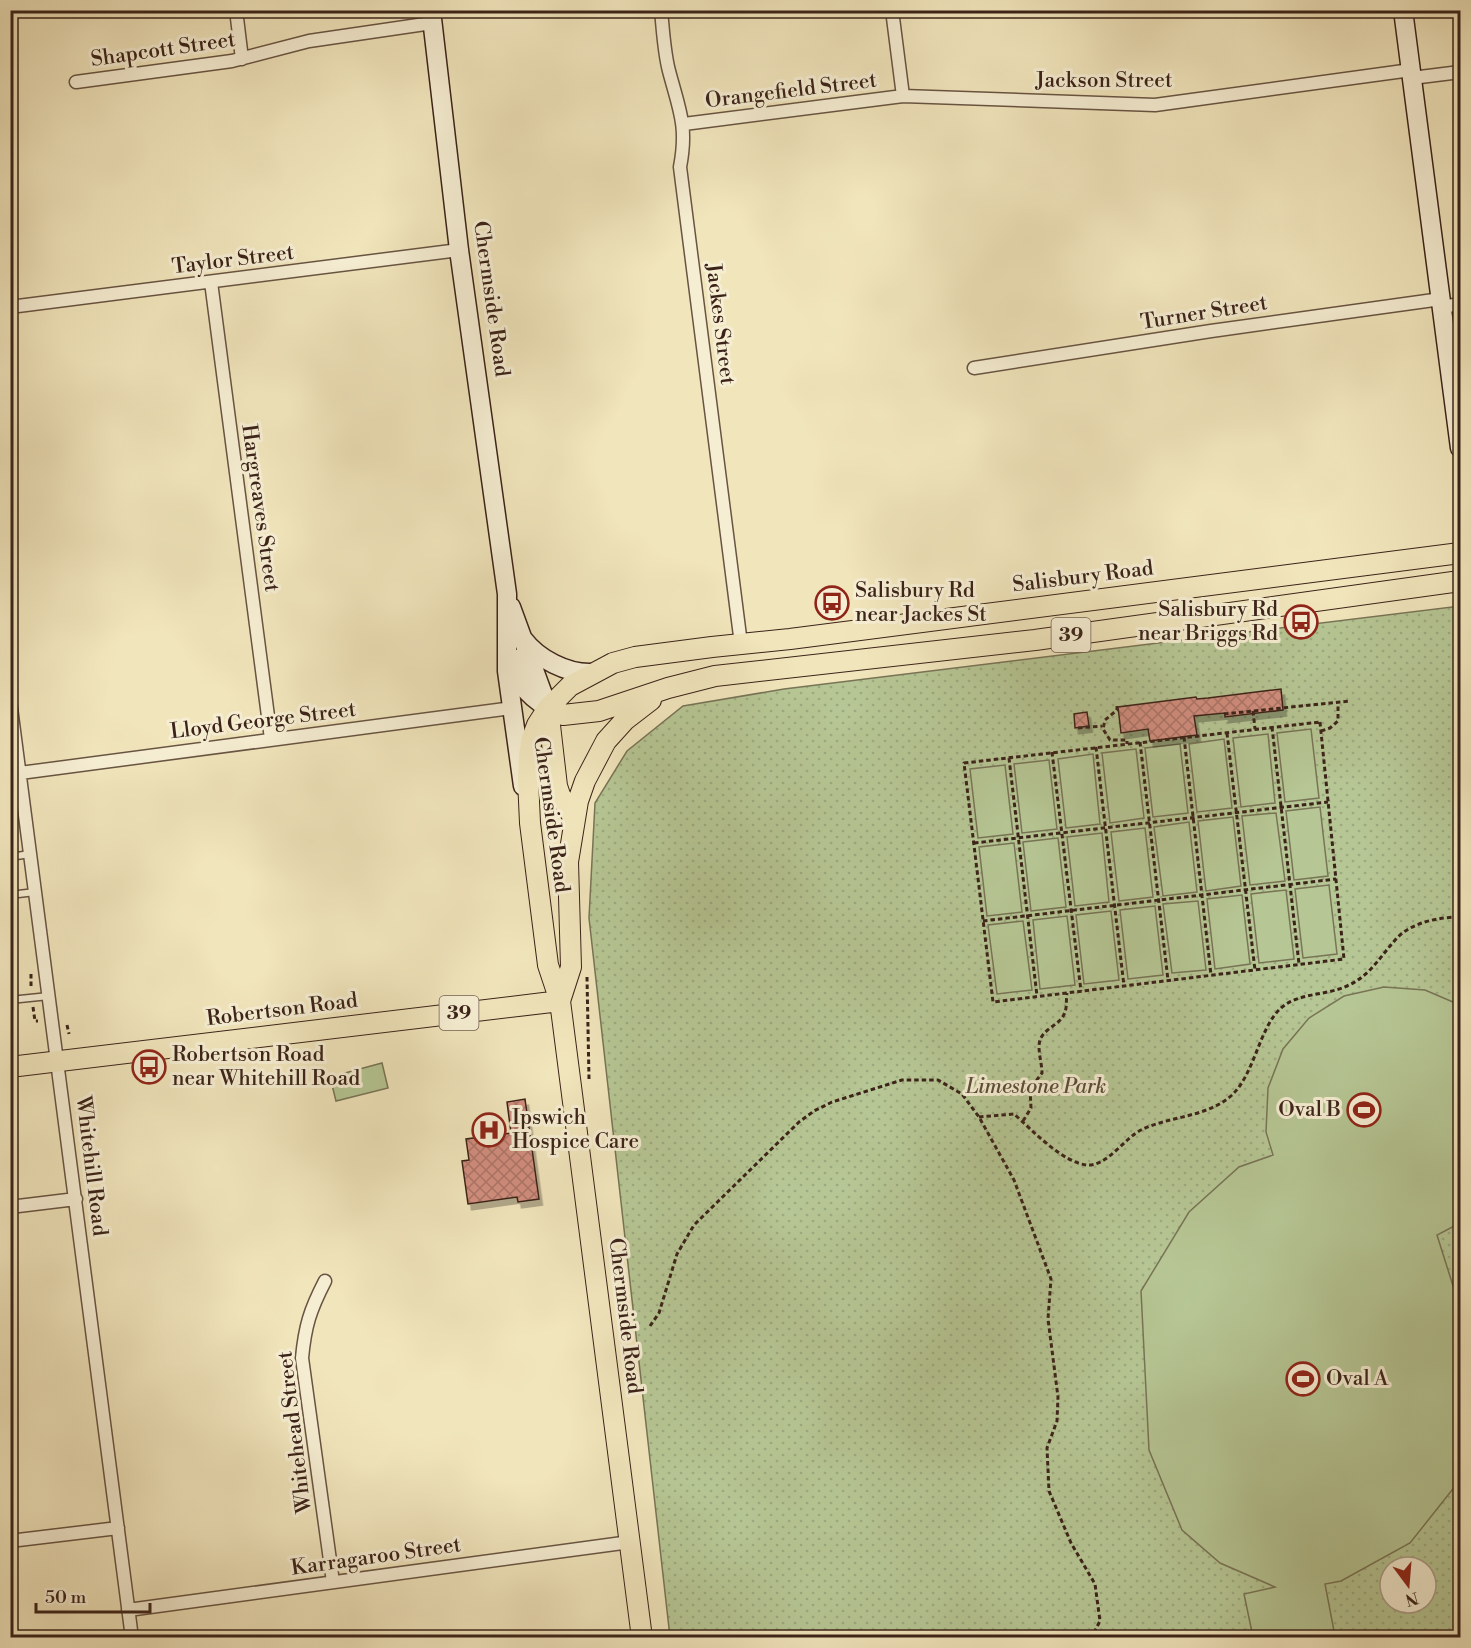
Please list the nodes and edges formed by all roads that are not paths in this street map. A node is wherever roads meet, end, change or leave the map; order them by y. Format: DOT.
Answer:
graph roads {
  1 [pos="236,10"];
  2 [pos="661,10"];
  3 [pos="892,10"];
  4 [pos="1403,10"];
  5 [pos="432,17"];
  6 [pos="243,59"];
  7 [pos="1461,72"];
  8 [pos="1411,74"];
  9 [pos="76,82"];
  10 [pos="903,96"];
  11 [pos="684,124"];
  12 [pos="459,250"];
  13 [pos="211,282"];
  14 [pos="1448,303"];
  15 [pos="10,307"];
  16 [pos="974,369"];
  17 [pos="1461,448"];
  18 [pos="1461,553"];
  19 [pos="1461,581"];
  20 [pos="514,636"];
  21 [pos="741,644"];
  22 [pos="592,673"];
  23 [pos="744,673"];
  24 [pos="682,684"];
  25 [pos="10,700"];
  26 [pos="512,708"];
  27 [pos="548,708"];
  28 [pos="13,735"];
  29 [pos="272,739"];
  30 [pos="20,773"];
  31 [pos="530,823"];
  32 [pos="574,823"];
  33 [pos="31,854"];
  34 [pos="10,857"];
  35 [pos="36,892"];
  36 [pos="10,895"];
  37 [pos="49,996"];
  38 [pos="10,1000"];
  39 [pos="560,1001"];
  40 [pos="58,1061"];
  41 [pos="10,1067"];
  42 [pos="76,1199"];
  43 [pos="10,1207"];
  44 [pos="325,1281"];
  45 [pos="118,1528"];
  46 [pos="10,1541"];
  47 [pos="630,1542"];
  48 [pos="333,1582"];
  49 [pos="128,1610"];
  50 [pos="132,1638"];
  51 [pos="642,1638"];
  1 -- 6 [label="street"];
  2 -- 11 [label="street, Jackes Street"];
  3 -- 10 [label="street"];
  4 -- 8 [label="street"];
  5 -- 6 [label="street, Shapcott Street"];
  5 -- 12 [label="street, Chermside Road"];
  6 -- 9 [label="street, Shapcott Street"];
  7 -- 8 [label="street, Jackson Street"];
  8 -- 10 [label="street, Jackson Street"];
  8 -- 14 [label="street"];
  10 -- 11 [label="street, Orangefield Street"];
  11 -- 21 [label="street, Jackes Street"];
  12 -- 13 [label="street, Taylor Street"];
  12 -- 20 [label="street, Chermside Road"];
  13 -- 15 [label="street, Taylor Street"];
  13 -- 29 [label="street, Hargreaves Street"];
  14 -- 16 [label="street, Turner Street"];
  14 -- 17 [label="street"];
  18 -- 21 [label="main road, Salisbury Road / 39"];
  19 -- 23 [label="main road, 39"];
  20 -- 22 [label="street"];
  20 -- 26 [label="street, Chermside Road"];
  20 -- 27 [label="street, Chermside Road"];
  21 -- 22 [label="main road, Salisbury Road / 39"];
  21 -- 23 [label="main road"];
  22 -- 27 [label="main road, Salisbury Road / 39"];
  23 -- 24 [label="main road, 39"];
  24 -- 27 [label="main road"];
  24 -- 32 [label="main road, 39"];
  25 -- 28 [label="street, Whitehill Road"];
  26 -- 29 [label="street, Lloyd George Street"];
  26 -- 31 [label="street, Chermside Road"];
  27 -- 31 [label="main road, Salisbury Road / 39"];
  27 -- 32 [label="main road, Chermside Road"];
  28 -- 30 [label="street, Whitehill Road"];
  29 -- 30 [label="street, Lloyd George Street"];
  30 -- 33 [label="street, Whitehill Road"];
  31 -- 39 [label="main road, Chermside Road / 39"];
  32 -- 39 [label="main road, Chermside Road / 39"];
  33 -- 34 [label="lane"];
  33 -- 35 [label="street, Whitehill Road"];
  35 -- 36 [label="lane"];
  35 -- 37 [label="street, Whitehill Road"];
  37 -- 38 [label="lane"];
  37 -- 40 [label="street, Whitehill Road"];
  39 -- 40 [label="main road, Robertson Road / 39"];
  39 -- 47 [label="main road, Chermside Road"];
  40 -- 41 [label="main road, Robertson Road / 39"];
  40 -- 42 [label="street, Whitehill Road"];
  42 -- 43 [label="street"];
  42 -- 45 [label="street, Whitehill Road"];
  44 -- 48 [label="street, Whitehead Street"];
  45 -- 46 [label="street"];
  45 -- 49 [label="street, Whitehill Road"];
  47 -- 48 [label="street, Karragaroo Street"];
  47 -- 51 [label="main road, Chermside Road"];
  48 -- 49 [label="street, Karragaroo Street"];
  49 -- 50 [label="street, Whitehill Road"];
}
